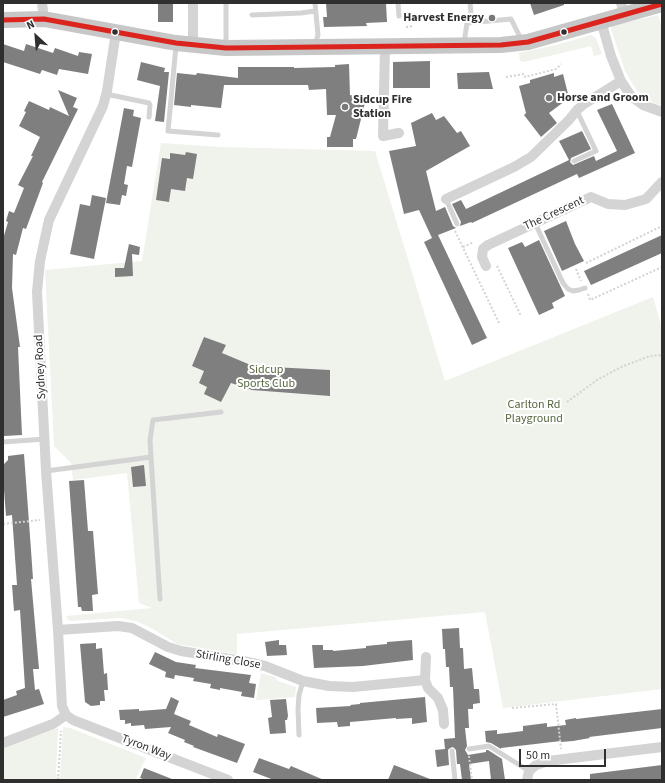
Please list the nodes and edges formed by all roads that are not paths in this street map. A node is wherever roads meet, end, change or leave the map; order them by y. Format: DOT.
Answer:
graph roads {
  1 [pos="42,3"];
  2 [pos="193,3"];
  3 [pos="226,3"];
  4 [pos="315,3"];
  5 [pos="398,3"];
  6 [pos="470,3"];
  7 [pos="662,4"];
  8 [pos="623,9"];
  9 [pos="315,11"];
  10 [pos="252,15"];
  11 [pos="399,16"];
  12 [pos="44,19"];
  13 [pos="3,20"];
  14 [pos="601,21"];
  15 [pos="467,23"];
  16 [pos="116,32"];
  17 [pos="176,43"];
  18 [pos="522,43"];
  19 [pos="193,45"];
  20 [pos="463,46"];
  21 [pos="385,47"];
  22 [pos="226,48"];
  23 [pos="314,48"];
  24 [pos="621,81"];
  25 [pos="106,94"];
  26 [pos="577,110"];
  27 [pos="662,112"];
  28 [pos="149,117"];
  29 [pos="400,133"];
  30 [pos="218,135"];
  31 [pos="574,161"];
  32 [pos="662,182"];
  33 [pos="446,199"];
  34 [pos="535,223"];
  35 [pos="458,224"];
  36 [pos="486,266"];
  37 [pos="585,288"];
  38 [pos="221,412"];
  39 [pos="45,439"];
  40 [pos="3,442"];
  41 [pos="151,458"];
  42 [pos="46,471"];
  43 [pos="160,599"];
  44 [pos="58,630"];
  45 [pos="426,657"];
  46 [pos="425,680"];
  47 [pos="303,681"];
  48 [pos="66,715"];
  49 [pos="444,724"];
  50 [pos="299,735"];
  51 [pos="3,743"];
  52 [pos="662,747"];
  53 [pos="468,749"];
  54 [pos="452,751"];
  55 [pos="528,775"];
  56 [pos="228,780"];
  57 [pos="455,780"];
  1 -- 12 [label="street"];
  2 -- 19 [label="street"];
  3 -- 22 [label="lane"];
  4 -- 9 [label="lane"];
  5 -- 11 [label="lane"];
  6 -- 15 [label="lane"];
  7 -- 8 [label="main road"];
  8 -- 14 [label="main road"];
  9 -- 10 [label="lane"];
  9 -- 23 [label="lane"];
  12 -- 13 [label="main road"];
  12 -- 16 [label="main road"];
  14 -- 18 [label="main road"];
  14 -- 24 [label="street"];
  15 -- 18 [label="lane"];
  15 -- 20 [label="lane"];
  16 -- 17 [label="main road"];
  16 -- 25 [label="street, Sydney Road"];
  17 -- 19 [label="main road"];
  17 -- 30 [label="lane"];
  18 -- 20 [label="main road"];
  19 -- 22 [label="main road"];
  20 -- 21 [label="main road"];
  21 -- 23 [label="main road"];
  21 -- 29 [label="street"];
  22 -- 23 [label="main road"];
  24 -- 26 [label="street"];
  24 -- 27 [label="street"];
  25 -- 28 [label="lane"];
  25 -- 39 [label="street, Sydney Road"];
  26 -- 31 [label="lane"];
  26 -- 33 [label="street"];
  32 -- 34 [label="street, The Crescent"];
  33 -- 35 [label="lane"];
  34 -- 36 [label="street, The Crescent"];
  34 -- 37 [label="lane"];
  38 -- 41 [label="lane"];
  39 -- 40 [label="lane"];
  39 -- 42 [label="street, Sydney Road"];
  41 -- 42 [label="lane"];
  41 -- 43 [label="lane"];
  42 -- 44 [label="street, Sydney Road"];
  44 -- 47 [label="street, Stirling Close"];
  44 -- 48 [label="street, Sydney Road"];
  45 -- 46 [label="street"];
  46 -- 47 [label="street, Stirling Close"];
  46 -- 49 [label="street"];
  47 -- 50 [label="lane"];
  48 -- 51 [label="street"];
  48 -- 56 [label="street, Tyron Way"];
  52 -- 55 [label="street"];
  53 -- 55 [label="lane"];
  54 -- 57 [label="lane"];
}
